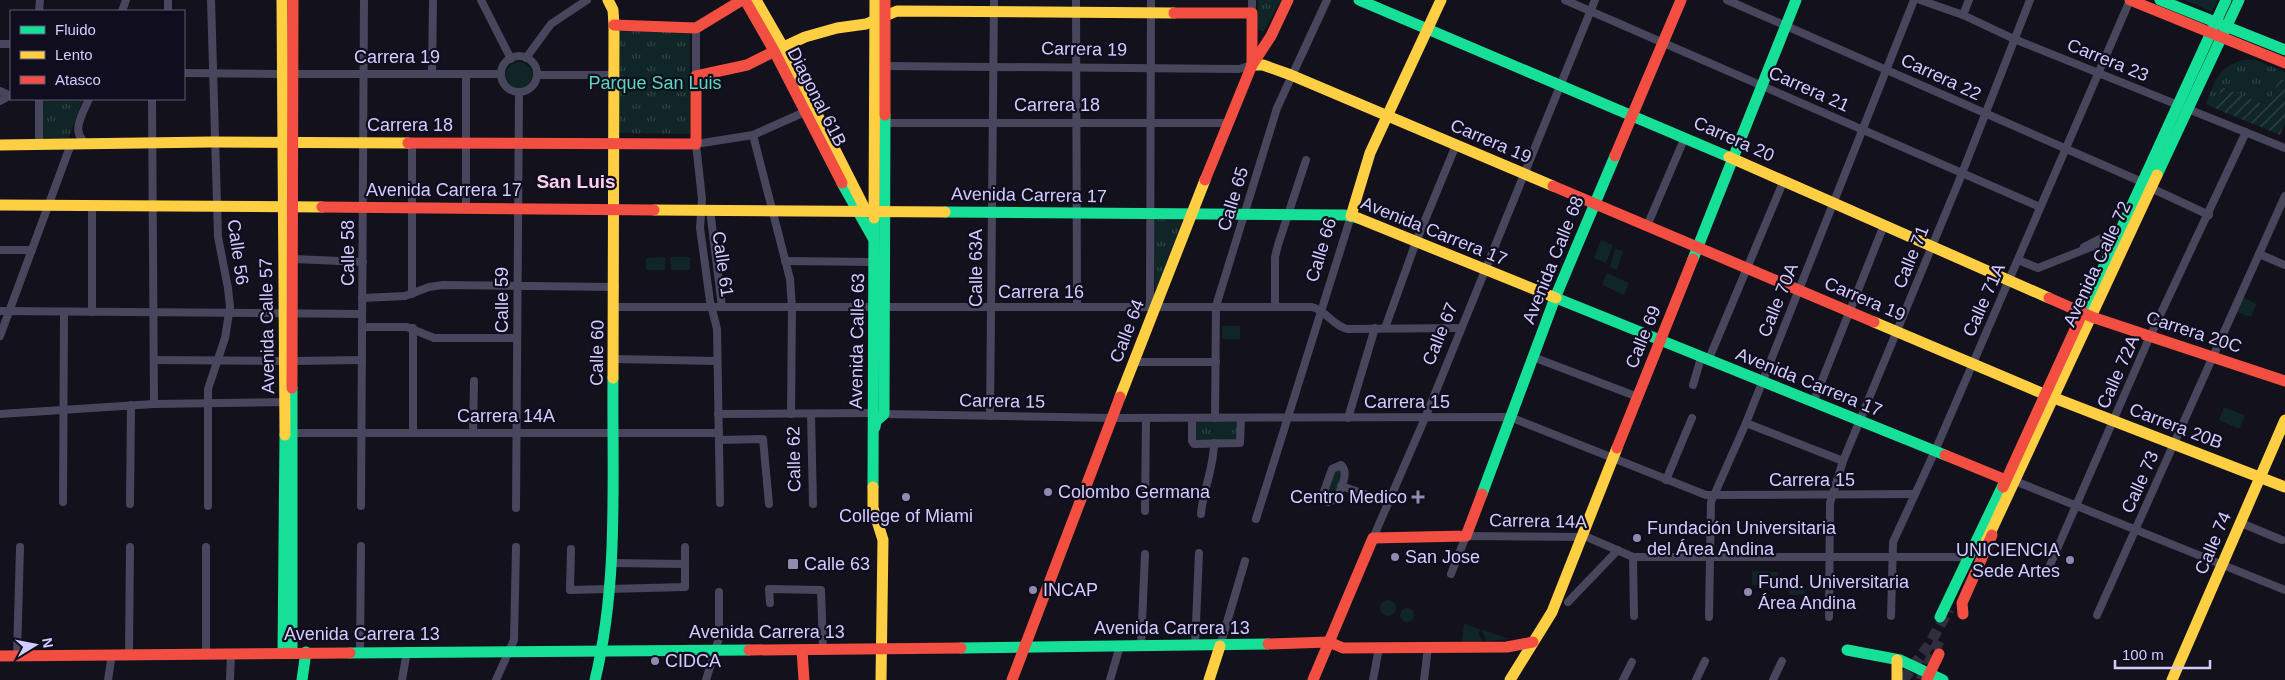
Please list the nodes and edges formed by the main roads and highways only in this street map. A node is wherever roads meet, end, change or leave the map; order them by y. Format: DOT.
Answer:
graph roads {
  1 [pos="282,0"];
  2 [pos="293,0"];
  3 [pos="608,0"];
  4 [pos="874,0"];
  5 [pos="885,0"];
  6 [pos="1288,0"];
  7 [pos="1359,0"];
  8 [pos="1441,0"];
  9 [pos="1681,0"];
  10 [pos="1796,0"];
  11 [pos="2130,0"];
  12 [pos="2160,0"];
  13 [pos="2226,0"];
  14 [pos="2239,0"];
  15 [pos="749,1"];
  16 [pos="994,6"];
  17 [pos="1076,6"];
  18 [pos="885,15"];
  19 [pos="874,21"];
  20 [pos="614,25"];
  21 [pos="1428,29"];
  22 [pos="2218,30"];
  23 [pos="779,50"];
  24 [pos="2285,50"];
  25 [pos="2285,63"];
  26 [pos="1252,66"];
  27 [pos="288,74"];
  28 [pos="809,110"];
  29 [pos="1633,114"];
  30 [pos="1386,116"];
  31 [pos="288,142"];
  32 [pos="614,144"];
  33 [pos="696,144"];
  34 [pos="0,145"];
  35 [pos="1733,158"];
  36 [pos="874,181"];
  37 [pos="852,182"];
  38 [pos="2146,185"];
  39 [pos="1595,203"];
  40 [pos="0,205"];
  41 [pos="288,206"];
  42 [pos="614,209"];
  43 [pos="870,211"];
  44 [pos="1191,214"];
  45 [pos="1350,216"];
  46 [pos="875,243"];
  47 [pos="1696,248"];
  48 [pos="1555,298"];
  49 [pos="880,307"];
  50 [pos="289,313"];
  51 [pos="2087,315"];
  52 [pos="1660,342"];
  53 [pos="2285,381"];
  54 [pos="2050,396"];
  55 [pos="289,402"];
  56 [pos="2285,420"];
  57 [pos="2260,478"];
  58 [pos="2010,481"];
  59 [pos="2285,487"];
  60 [pos="1466,536"];
  61 [pos="1373,538"];
  62 [pos="1984,540"];
  63 [pos="1963,614"];
  64 [pos="1940,617"];
  65 [pos="1329,642"];
  66 [pos="1533,642"];
  67 [pos="1025,646"];
  68 [pos="1220,646"];
  69 [pos="881,648"];
  70 [pos="802,650"];
  71 [pos="1847,650"];
  72 [pos="602,651"];
  73 [pos="288,652"];
  74 [pos="306,652"];
  75 [pos="1939,654"];
  76 [pos="0,656"];
  77 [pos="1897,660"];
  78 [pos="1928,677"];
  79 [pos="302,680"];
  80 [pos="595,680"];
  81 [pos="804,680"];
  82 [pos="881,680"];
  83 [pos="1012,680"];
  84 [pos="1209,680"];
  85 [pos="1313,680"];
  86 [pos="1510,680"];
  87 [pos="1897,680"];
  88 [pos="1944,680"];
  89 [pos="2172,680"];
  1 -- 27 [label="main road, Avenida Calle 57"];
  2 -- 27 [label="main road, Avenida Calle 57"];
  3 -- 20 [label="main road, Calle 60"];
  4 -- 19 [label="main road, Avenida Calle 63"];
  5 -- 18 [label="main road, Avenida Calle 63"];
  6 -- 26 [label="main road, Calle 64"];
  7 -- 21 [label="main road, Carrera 20"];
  8 -- 21 [label="main road, Calle 66"];
  9 -- 29 [label="main road, Avenida Calle 68"];
  10 -- 35 [label="main road, Calle 69"];
  11 -- 22 [label="main road"];
  12 -- 22 [label="main road"];
  13 -- 22 [label="main road, Avenida Calle 72"];
  14 -- 22 [label="main road, Avenida Calle 72"];
  15 -- 20 [label="main road"];
  15 -- 23 [label="main road, Diagonal 61B"];
  16 -- 17 [label="main road"];
  16 -- 18 [label="main road"];
  17 -- 26 [label="main road"];
  18 -- 19 [label="main road"];
  18 -- 43 [label="main road, Avenida Calle 63"];
  19 -- 23 [label="main road"];
  19 -- 36 [label="main road, Avenida Calle 63"];
  20 -- 32 [label="main road, Calle 60"];
  21 -- 29 [label="main road, Carrera 20"];
  21 -- 30 [label="main road, Calle 66"];
  22 -- 24 [label="main road"];
  22 -- 25 [label="main road"];
  22 -- 38 [label="main road, Avenida Calle 72"];
  23 -- 28 [label="main road, Diagonal 61B"];
  23 -- 33 [label="main road, Calle 61"];
  26 -- 30 [label="main road, Carrera 19"];
  26 -- 44 [label="main road, Calle 64"];
  27 -- 31 [label="main road, Avenida Calle 57"];
  28 -- 37 [label="main road, Diagonal 61B"];
  28 -- 43 [label="main road, Diagonal 61B"];
  29 -- 35 [label="main road, Carrera 20"];
  29 -- 39 [label="main road, Avenida Calle 68"];
  30 -- 39 [label="main road, Carrera 19"];
  30 -- 45 [label="main road, Calle 66"];
  31 -- 32 [label="main road, Carrera 18"];
  31 -- 34 [label="main road, Carrera 18"];
  31 -- 41 [label="main road, Avenida Calle 57"];
  32 -- 33 [label="main road, Carrera 18"];
  32 -- 42 [label="main road, Calle 60"];
  35 -- 47 [label="main road, Calle 69"];
  35 -- 51 [label="main road, Carrera 20"];
  36 -- 37 [label="main road"];
  36 -- 43 [label="main road, Avenida Calle 63"];
  37 -- 43 [label="main road, Diagonal 61B"];
  38 -- 51 [label="main road, Avenida Calle 72"];
  38 -- 51 [label="main road, Avenida Calle 72"];
  39 -- 47 [label="main road, Carrera 19"];
  39 -- 48 [label="main road, Avenida Calle 68"];
  40 -- 41 [label="main road, Avenida Carrera 17"];
  41 -- 42 [label="main road, Avenida Carrera 17"];
  41 -- 50 [label="main road, Avenida Calle 57"];
  41 -- 50 [label="main road, Avenida Calle 57"];
  42 -- 43 [label="main road, Avenida Carrera 17"];
  42 -- 72 [label="main road, Calle 60"];
  43 -- 44 [label="main road, Avenida Carrera 17"];
  43 -- 46 [label="main road, Avenida Calle 63"];
  43 -- 46 [label="main road"];
  43 -- 49 [label="main road, Avenida Calle 63"];
  44 -- 45 [label="main road, Avenida Carrera 17"];
  44 -- 67 [label="main road, Calle 64"];
  45 -- 48 [label="main road, Avenida Carrera 17"];
  46 -- 49 [label="main road, Avenida Calle 63"];
  47 -- 52 [label="main road, Calle 69"];
  47 -- 54 [label="main road, Carrera 19"];
  48 -- 52 [label="main road, Avenida Carrera 17"];
  48 -- 60 [label="main road, Avenida Calle 68"];
  49 -- 69 [label="main road, Avenida Calle 63"];
  50 -- 55 [label="main road, Avenida Calle 57"];
  51 -- 53 [label="main road, Carrera 20C"];
  51 -- 54 [label="main road, Avenida Calle 72"];
  52 -- 58 [label="main road, Avenida Carrera 17"];
  52 -- 66 [label="main road, Calle 69"];
  54 -- 57 [label="main road, Carrera 20B"];
  54 -- 58 [label="main road, Avenida Calle 72"];
  55 -- 73 [label="main road, Avenida Calle 57"];
  55 -- 73 [label="main road, Avenida Calle 57"];
  56 -- 57 [label="main road, Calle 74"];
  57 -- 59 [label="main road, Carrera 20B"];
  57 -- 89 [label="main road, Calle 74"];
  58 -- 62 [label="main road, Avenida Calle 72"];
  58 -- 63 [label="main road"];
  58 -- 64 [label="main road"];
  60 -- 61 [label="main road, Carrera 14A"];
  61 -- 65 [label="main road, Calle 67"];
  65 -- 66 [label="main road, Avenida Carrera 13"];
  65 -- 68 [label="main road, Avenida Carrera 13"];
  65 -- 85 [label="main road, Calle 67"];
  66 -- 86 [label="main road, Calle 69"];
  67 -- 68 [label="main road, Avenida Carrera 13"];
  67 -- 69 [label="main road, Avenida Carrera 13"];
  67 -- 83 [label="main road, Calle 64"];
  68 -- 84 [label="main road"];
  69 -- 70 [label="main road, Avenida Carrera 13"];
  69 -- 82 [label="main road, Avenida Calle 63"];
  70 -- 72 [label="main road, Avenida Carrera 13"];
  70 -- 81 [label="main road"];
  71 -- 77 [label="main road"];
  72 -- 74 [label="main road, Avenida Carrera 13"];
  72 -- 80 [label="main road, Calle 60"];
  73 -- 74 [label="main road, Avenida Carrera 13"];
  73 -- 76 [label="main road, Avenida Carrera 13"];
  74 -- 79 [label="main road"];
  75 -- 78 [label="main road"];
  77 -- 78 [label="main road"];
  77 -- 87 [label="main road"];
  78 -- 88 [label="main road"];
}
